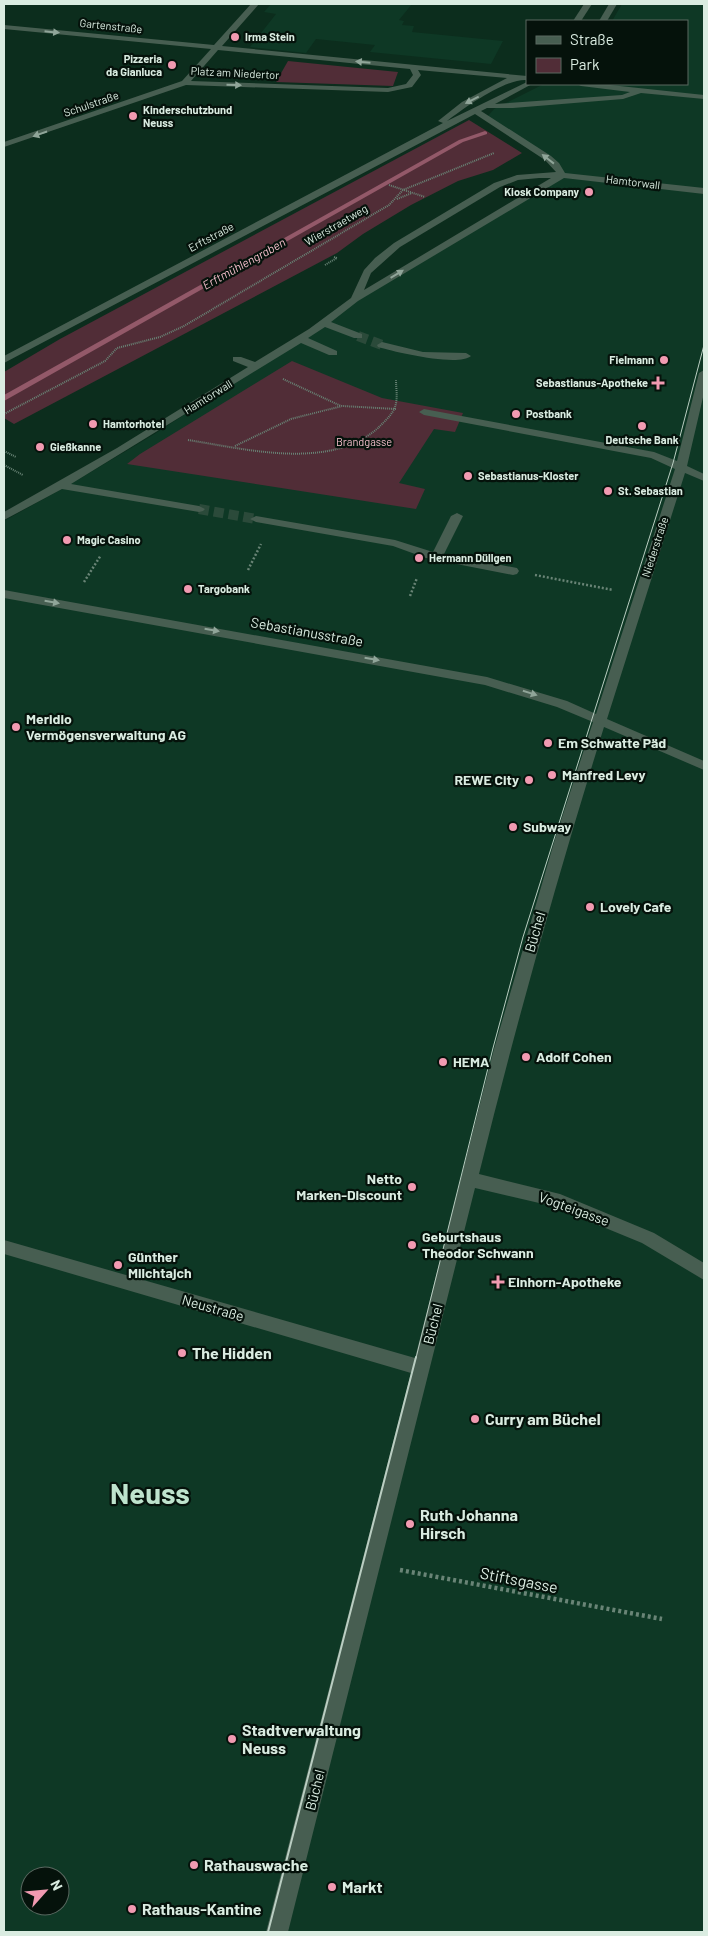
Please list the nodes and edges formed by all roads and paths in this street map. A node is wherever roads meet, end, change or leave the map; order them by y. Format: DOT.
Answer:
graph roads {
  1 [pos="255,4"];
  2 [pos="588,4"];
  3 [pos="608,4"];
  4 [pos="613,4"];
  5 [pos="578,20"];
  6 [pos="604,20"];
  7 [pos="4,26"];
  8 [pos="216,49"];
  9 [pos="412,66"];
  10 [pos="526,71"];
  11 [pos="515,77"];
  12 [pos="526,78"];
  13 [pos="185,83"];
  14 [pos="526,85"];
  15 [pos="591,85"];
  16 [pos="641,90"];
  17 [pos="704,97"];
  18 [pos="486,106"];
  19 [pos="476,111"];
  20 [pos="428,134"];
  21 [pos="523,142"];
  22 [pos="4,145"];
  23 [pos="562,175"];
  24 [pos="396,187"];
  25 [pos="403,190"];
  26 [pos="704,191"];
  27 [pos="413,193"];
  28 [pos="427,198"];
  29 [pos="395,199"];
  30 [pos="334,257"];
  31 [pos="325,265"];
  32 [pos="355,299"];
  33 [pos="324,323"];
  34 [pos="358,336"];
  35 [pos="299,338"];
  36 [pos="382,345"];
  37 [pos="333,353"];
  38 [pos="466,356"];
  39 [pos="237,359"];
  40 [pos="4,360"];
  41 [pos="255,366"];
  42 [pos="704,373"];
  43 [pos="396,380"];
  44 [pos="342,406"];
  45 [pos="394,408"];
  46 [pos="424,412"];
  47 [pos="4,414"];
  48 [pos="149,434"];
  49 [pos="235,446"];
  50 [pos="4,451"];
  51 [pos="16,457"];
  52 [pos="4,465"];
  53 [pos="681,467"];
  54 [pos="9,468"];
  55 [pos="704,478"];
  56 [pos="61,486"];
  57 [pos="199,509"];
  58 [pos="457,516"];
  59 [pos="4,518"];
  60 [pos="256,519"];
  61 [pos="437,556"];
  62 [pos="513,571"];
  63 [pos="4,594"];
  64 [pos="640,595"];
  65 [pos="600,720"];
  66 [pos="704,766"];
  67 [pos="469,1179"];
  68 [pos="4,1247"];
  69 [pos="704,1272"];
  70 [pos="422,1368"];
  71 [pos="372,1565"];
  72 [pos="662,1619"];
  73 [pos="277,1932"];
  1 -- 8 [label="street"];
  2 -- 5 [label="street"];
  3 -- 4 [label="street"];
  4 -- 6 [label="street"];
  7 -- 8 [label="street, Gartenstraße, one-way"];
  9 -- 8 [label="street, Platz am Niedertor, one-way"];
  8 -- 13 [label="street, Platz am Niedertor"];
  9 -- 11 [label="street, Platz am Niedertor"];
  13 -- 9 [label="street, Platz am Niedertor, one-way"];
  10 -- 11 [label="street, Erftstraße"];
  11 -- 12 [label="street"];
  11 -- 20 [label="street, Erftstraße, one-way"];
  13 -- 22 [label="street, Schulstraße, one-way"];
  14 -- 18 [label="street, Erftstraße"];
  15 -- 16 [label="street"];
  16 -- 17 [label="street"];
  16 -- 18 [label="street"];
  18 -- 19 [label="street, Erftstraße"];
  19 -- 20 [label="street, Erftstraße"];
  19 -- 21 [label="street"];
  20 -- 40 [label="street, Erftstraße"];
  23 -- 21 [label="street, one-way"];
  21 -- 25 [label="path, Wierstraetweg"];
  23 -- 26 [label="street, Hamtorwall"];
  32 -- 23 [label="street, Hamtorwall, one-way"];
  23 -- 32 [label="street, Hamtorwall"];
  24 -- 25 [label="path"];
  25 -- 27 [label="path"];
  25 -- 29 [label="path, Wierstraetweg"];
  27 -- 28 [label="path"];
  27 -- 29 [label="path"];
  29 -- 47 [label="path, Wierstraetweg"];
  30 -- 31 [label="path"];
  32 -- 33 [label="street, Hamtorwall"];
  33 -- 34 [label="street"];
  33 -- 35 [label="street, Hamtorwall"];
  35 -- 37 [label="street"];
  35 -- 41 [label="street, Hamtorwall"];
  36 -- 38 [label="street"];
  39 -- 41 [label="street"];
  41 -- 44 [label="path"];
  41 -- 48 [label="street, Hamtorwall"];
  42 -- 53 [label="street, Niederstraße"];
  43 -- 45 [label="path"];
  44 -- 45 [label="path"];
  44 -- 49 [label="path"];
  45 -- 46 [label="path"];
  45 -- 49 [label="path"];
  46 -- 53 [label="street"];
  48 -- 49 [label="path"];
  48 -- 56 [label="street, Hamtorwall"];
  50 -- 51 [label="path"];
  52 -- 54 [label="path"];
  53 -- 55 [label="street"];
  53 -- 64 [label="street, Niederstraße"];
  56 -- 57 [label="street"];
  56 -- 59 [label="street, Hamtorwall"];
  58 -- 61 [label="street"];
  60 -- 61 [label="street"];
  61 -- 62 [label="street"];
  62 -- 64 [label="path"];
  63 -- 65 [label="street, Sebastianusstraße, one-way"];
  64 -- 65 [label="street, Niederstraße"];
  65 -- 66 [label="street, Sebastianusstraße"];
  65 -- 67 [label="street, Büchel"];
  67 -- 69 [label="street, Vogteigasse"];
  67 -- 70 [label="street, Büchel"];
  68 -- 70 [label="street, Neustraße"];
  70 -- 71 [label="street, Büchel"];
  71 -- 72 [label="path, Stiftsgasse"];
  71 -- 73 [label="street, Büchel"];
}
